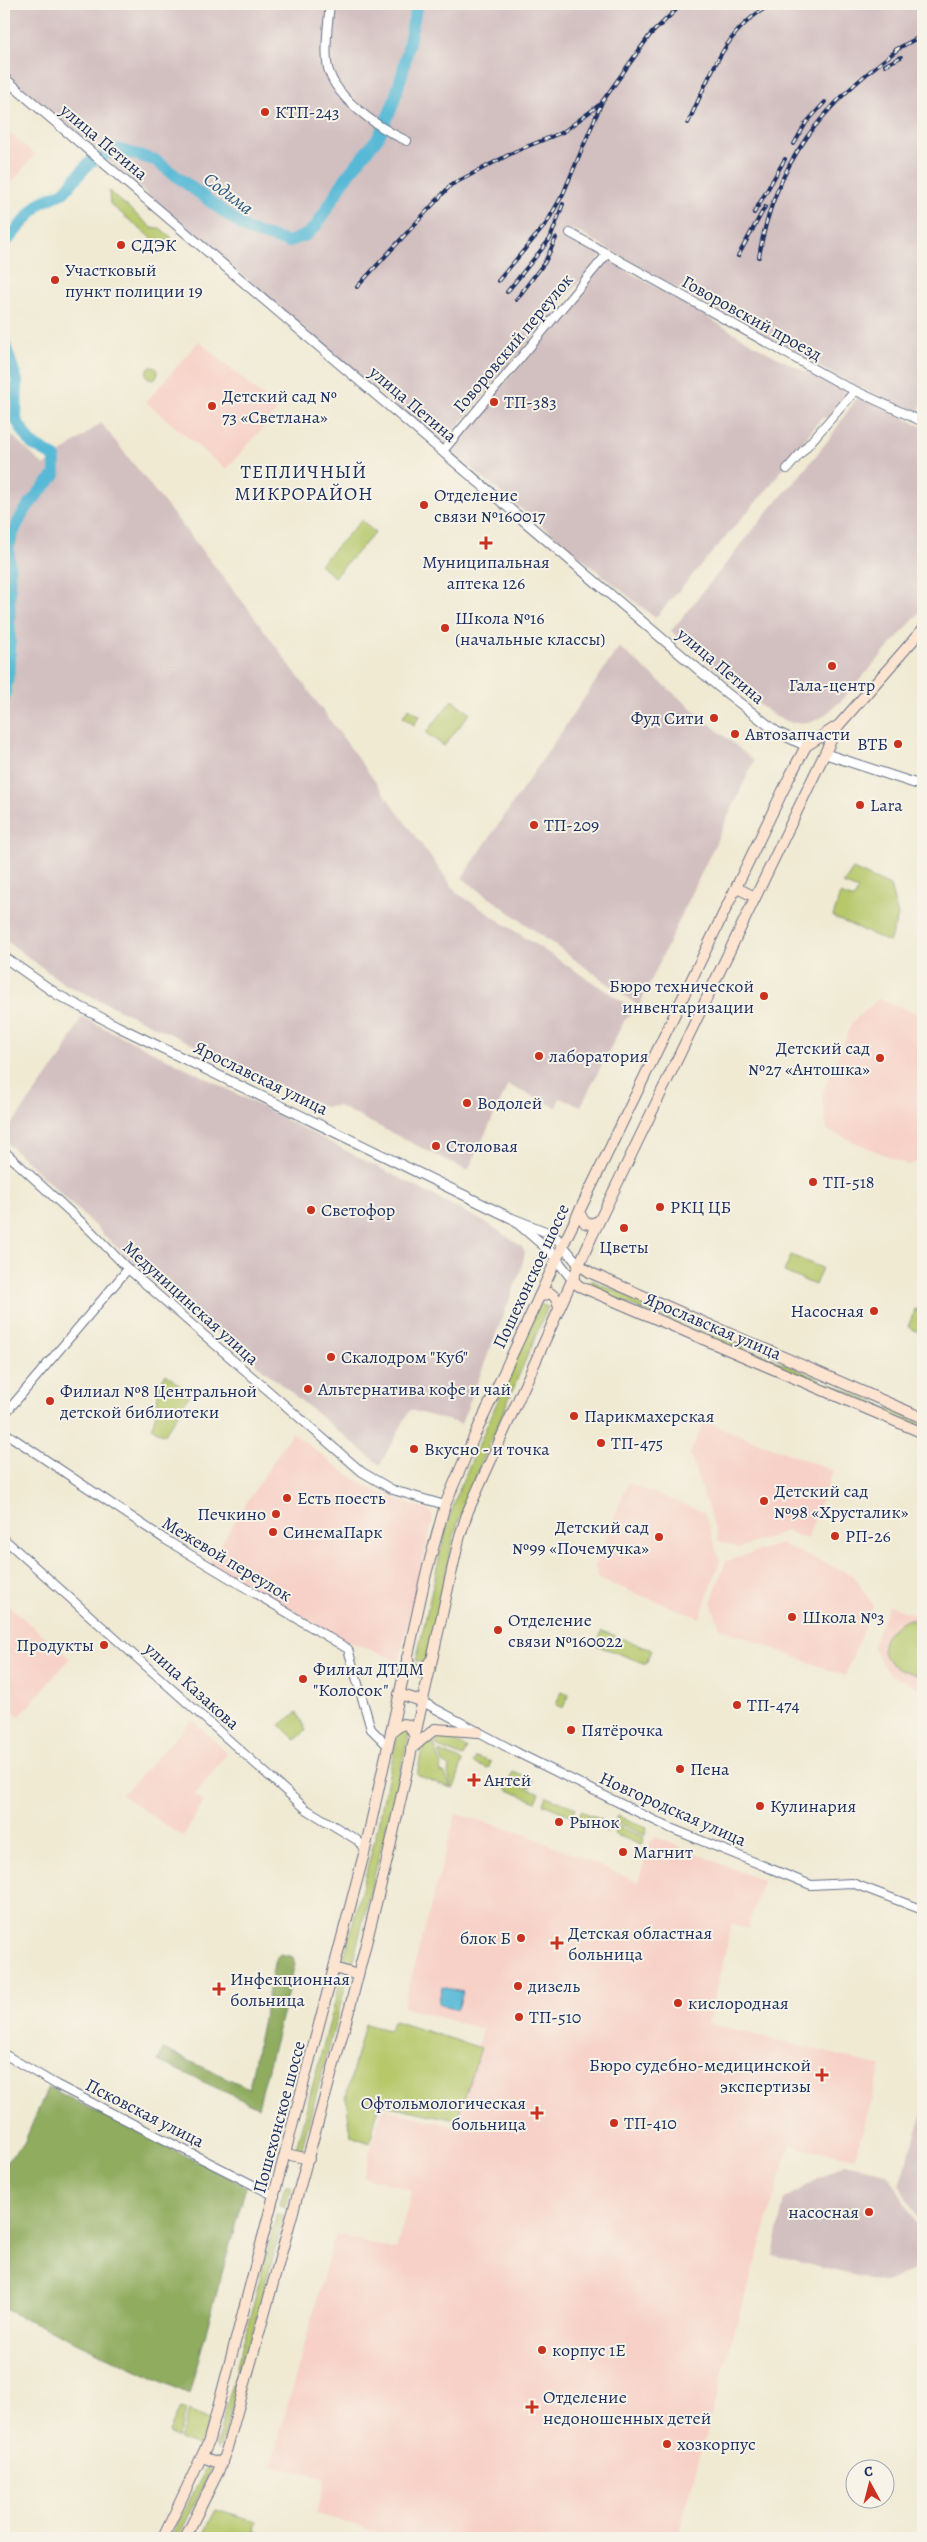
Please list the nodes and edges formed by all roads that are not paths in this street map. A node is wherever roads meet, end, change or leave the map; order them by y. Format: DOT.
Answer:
graph roads {
  1 [pos="330,4"];
  2 [pos="4,78"];
  3 [pos="407,141"];
  4 [pos="570,233"];
  5 [pos="607,254"];
  6 [pos="855,391"];
  7 [pos="923,422"];
  8 [pos="443,451"];
  9 [pos="787,469"];
  10 [pos="923,628"];
  11 [pos="839,725"];
  12 [pos="806,746"];
  13 [pos="826,754"];
  14 [pos="923,786"];
  15 [pos="737,888"];
  16 [pos="755,897"];
  17 [pos="4,957"];
  18 [pos="4,1151"];
  19 [pos="579,1212"];
  20 [pos="511,1218"];
  21 [pos="599,1220"];
  22 [pos="563,1245"];
  23 [pos="556,1259"];
  24 [pos="578,1264"];
  25 [pos="128,1269"];
  26 [pos="572,1279"];
  27 [pos="538,1297"];
  28 [pos="558,1307"];
  29 [pos="760,1348"];
  30 [pos="752,1361"];
  31 [pos="4,1415"];
  32 [pos="923,1418"];
  33 [pos="4,1432"];
  34 [pos="923,1433"];
  35 [pos="445,1505"];
  36 [pos="4,1539"];
  37 [pos="407,1657"];
  38 [pos="431,1660"];
  39 [pos="399,1694"];
  40 [pos="421,1701"];
  41 [pos="391,1732"];
  42 [pos="478,1732"];
  43 [pos="414,1735"];
  44 [pos="388,1746"];
  45 [pos="411,1749"];
  46 [pos="365,1850"];
  47 [pos="923,1910"];
  48 [pos="334,1968"];
  49 [pos="358,1976"];
  50 [pos="4,2054"];
  51 [pos="286,2154"];
  52 [pos="309,2160"];
  53 [pos="275,2196"];
  54 [pos="202,2457"];
  55 [pos="222,2464"];
  56 [pos="163,2538"];
  57 [pos="185,2538"];
  1 -- 3 [label="street"];
  2 -- 8 [label="street, улица Петина"];
  4 -- 5 [label="street, Говоровский проезд"];
  5 -- 6 [label="street, Говоровский проезд"];
  5 -- 8 [label="street, Говоровский переулок"];
  6 -- 7 [label="street, Говоровский проезд"];
  6 -- 9 [label="street"];
  8 -- 12 [label="street, улица Петина"];
  10 -- 11 [label="main road, Пошехонское шоссе"];
  11 -- 12 [label="main road, Пошехонское шоссе"];
  11 -- 13 [label="main road, Пошехонское шоссе"];
  12 -- 13 [label="main road"];
  12 -- 15 [label="main road, Пошехонское шоссе"];
  13 -- 14 [label="street"];
  13 -- 16 [label="main road, Пошехонское шоссе"];
  15 -- 16 [label="main road"];
  15 -- 19 [label="main road, Пошехонское шоссе"];
  16 -- 21 [label="main road, Пошехонское шоссе"];
  17 -- 20 [label="street, Ярославская улица"];
  18 -- 25 [label="street, Медуницинская улица"];
  19 -- 21 [label="main road"];
  19 -- 22 [label="main road, Пошехонское шоссе"];
  20 -- 22 [label="street, Ярославская улица"];
  20 -- 23 [label="street, Ярославская улица"];
  21 -- 24 [label="main road, Пошехонское шоссе"];
  22 -- 23 [label="main road, Пошехонское шоссе"];
  22 -- 24 [label="street, Ярославская улица"];
  23 -- 26 [label="street, Ярославская улица"];
  23 -- 27 [label="main road, Пошехонское шоссе"];
  24 -- 26 [label="main road, Пошехонское шоссе"];
  24 -- 29 [label="main road, Ярославская улица"];
  25 -- 31 [label="street"];
  25 -- 35 [label="street, Медуницинская улица"];
  26 -- 28 [label="main road, Пошехонское шоссе"];
  26 -- 30 [label="main road, Ярославская улица"];
  27 -- 28 [label="main road"];
  27 -- 35 [label="main road, Пошехонское шоссе"];
  28 -- 38 [label="main road, Пошехонское шоссе"];
  29 -- 30 [label="main road"];
  29 -- 32 [label="main road, Ярославская улица"];
  30 -- 34 [label="main road, Ярославская улица"];
  33 -- 44 [label="street, Межевой переулок"];
  35 -- 37 [label="main road, Пошехонское шоссе"];
  36 -- 46 [label="street, улица Казакова"];
  37 -- 38 [label="main road"];
  37 -- 39 [label="main road, Пошехонское шоссе"];
  38 -- 40 [label="main road, Пошехонское шоссе"];
  39 -- 40 [label="main road"];
  39 -- 41 [label="main road, Пошехонское шоссе"];
  40 -- 42 [label="street, Новгородская улица"];
  40 -- 43 [label="main road, Пошехонское шоссе"];
  41 -- 43 [label="main road"];
  41 -- 44 [label="main road, Пошехонское шоссе"];
  42 -- 45 [label="main road"];
  42 -- 47 [label="street, Новгородская улица"];
  43 -- 45 [label="main road, Пошехонское шоссе"];
  44 -- 46 [label="main road, Пошехонское шоссе"];
  45 -- 49 [label="main road, Пошехонское шоссе"];
  46 -- 48 [label="main road, Пошехонское шоссе"];
  48 -- 49 [label="main road"];
  48 -- 51 [label="main road, Пошехонское шоссе"];
  49 -- 52 [label="main road, Пошехонское шоссе"];
  50 -- 53 [label="street, Псковская улица"];
  51 -- 52 [label="main road"];
  51 -- 53 [label="main road, Пошехонское шоссе"];
  52 -- 55 [label="main road, Пошехонское шоссе"];
  53 -- 54 [label="main road, Пошехонское шоссе"];
  54 -- 55 [label="main road"];
  54 -- 56 [label="main road, Пошехонское шоссе"];
  55 -- 57 [label="main road, Пошехонское шоссе"];
}
